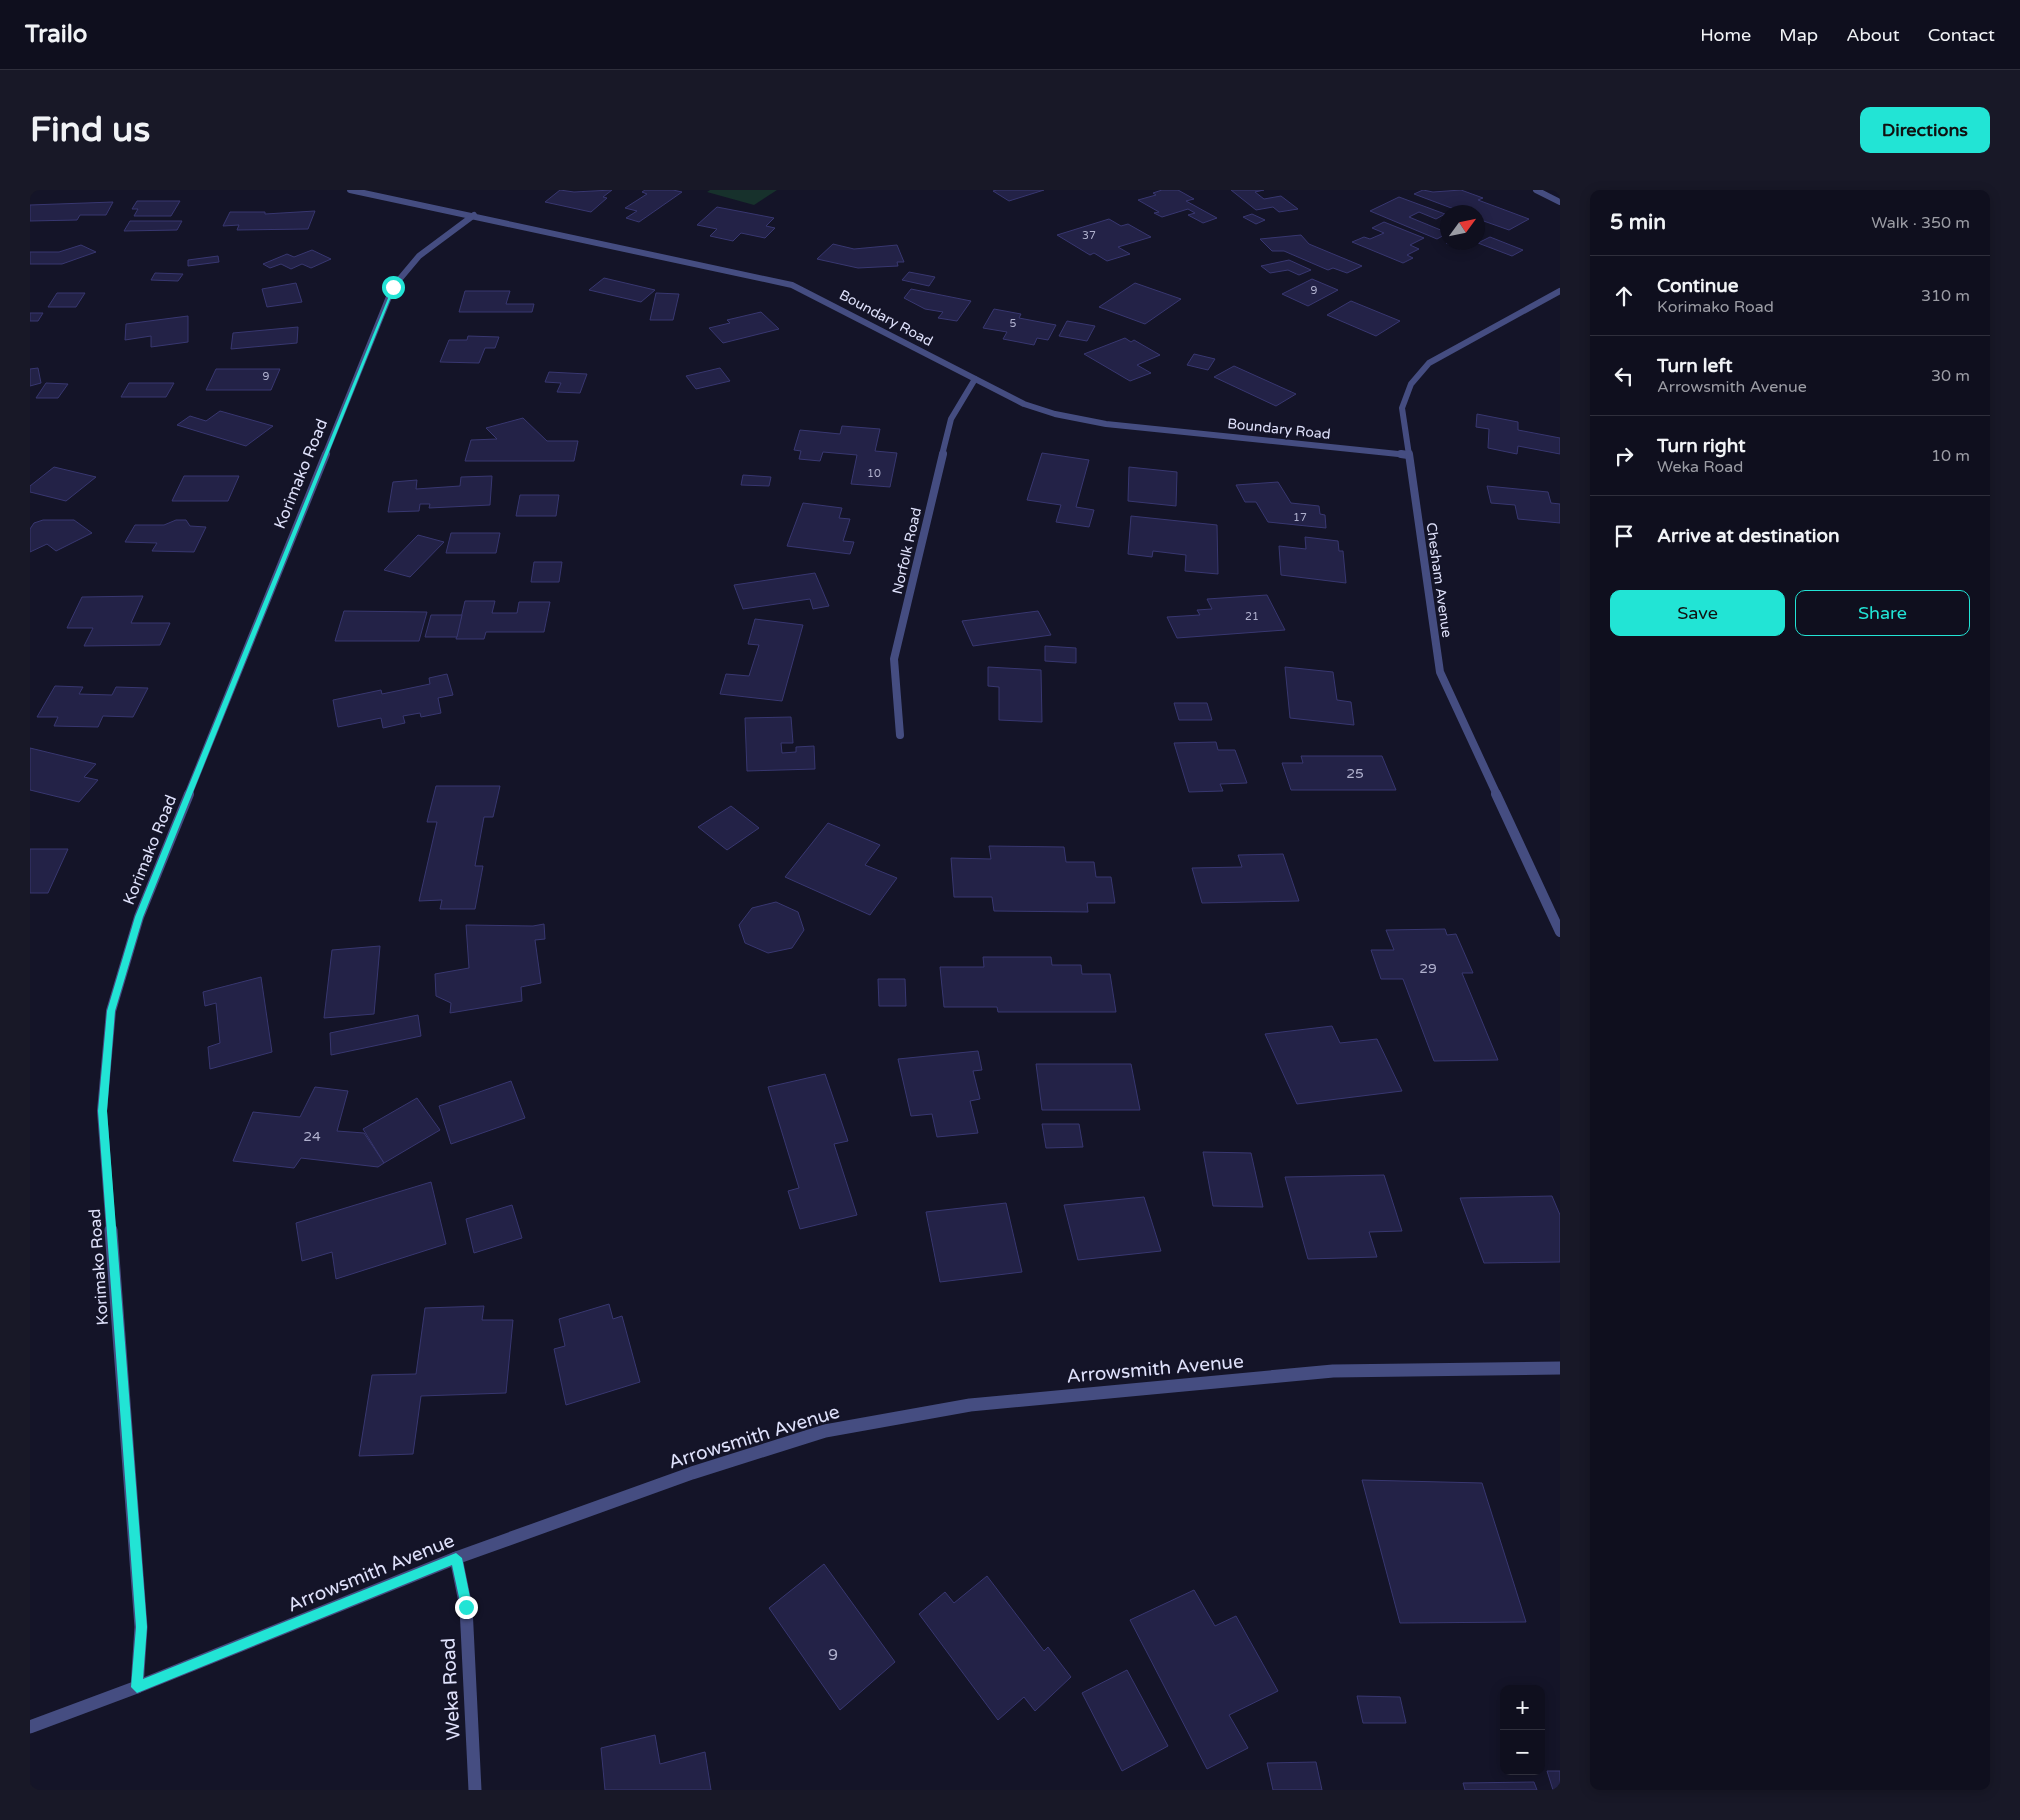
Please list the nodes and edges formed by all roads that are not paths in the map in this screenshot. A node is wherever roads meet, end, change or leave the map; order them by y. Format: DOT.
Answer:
graph roads {
  1 [pos="350,190"];
  2 [pos="1536,190"];
  3 [pos="1560,202"];
  4 [pos="474,215"];
  5 [pos="1560,291"];
  6 [pos="975,379"];
  7 [pos="1408,455"];
  8 [pos="900,735"];
  9 [pos="1560,932"];
  10 [pos="1560,1368"];
  11 [pos="456,1558"];
  12 [pos="137,1687"];
  13 [pos="30,1727"];
  14 [pos="475,1790"];
  1 -- 4 [label="street, Boundary Road"];
  2 -- 3 [label="street"];
  4 -- 6 [label="street, Boundary Road"];
  4 -- 12 [label="street, Korimako Road"];
  5 -- 7 [label="street, Chesham Avenue"];
  6 -- 7 [label="street, Boundary Road"];
  6 -- 8 [label="street, Norfolk Road"];
  7 -- 9 [label="street, Chesham Avenue"];
  10 -- 11 [label="street, Arrowsmith Avenue"];
  11 -- 12 [label="street, Arrowsmith Avenue"];
  11 -- 14 [label="street, Weka Road"];
  12 -- 13 [label="street, Arrowsmith Avenue"];
}
